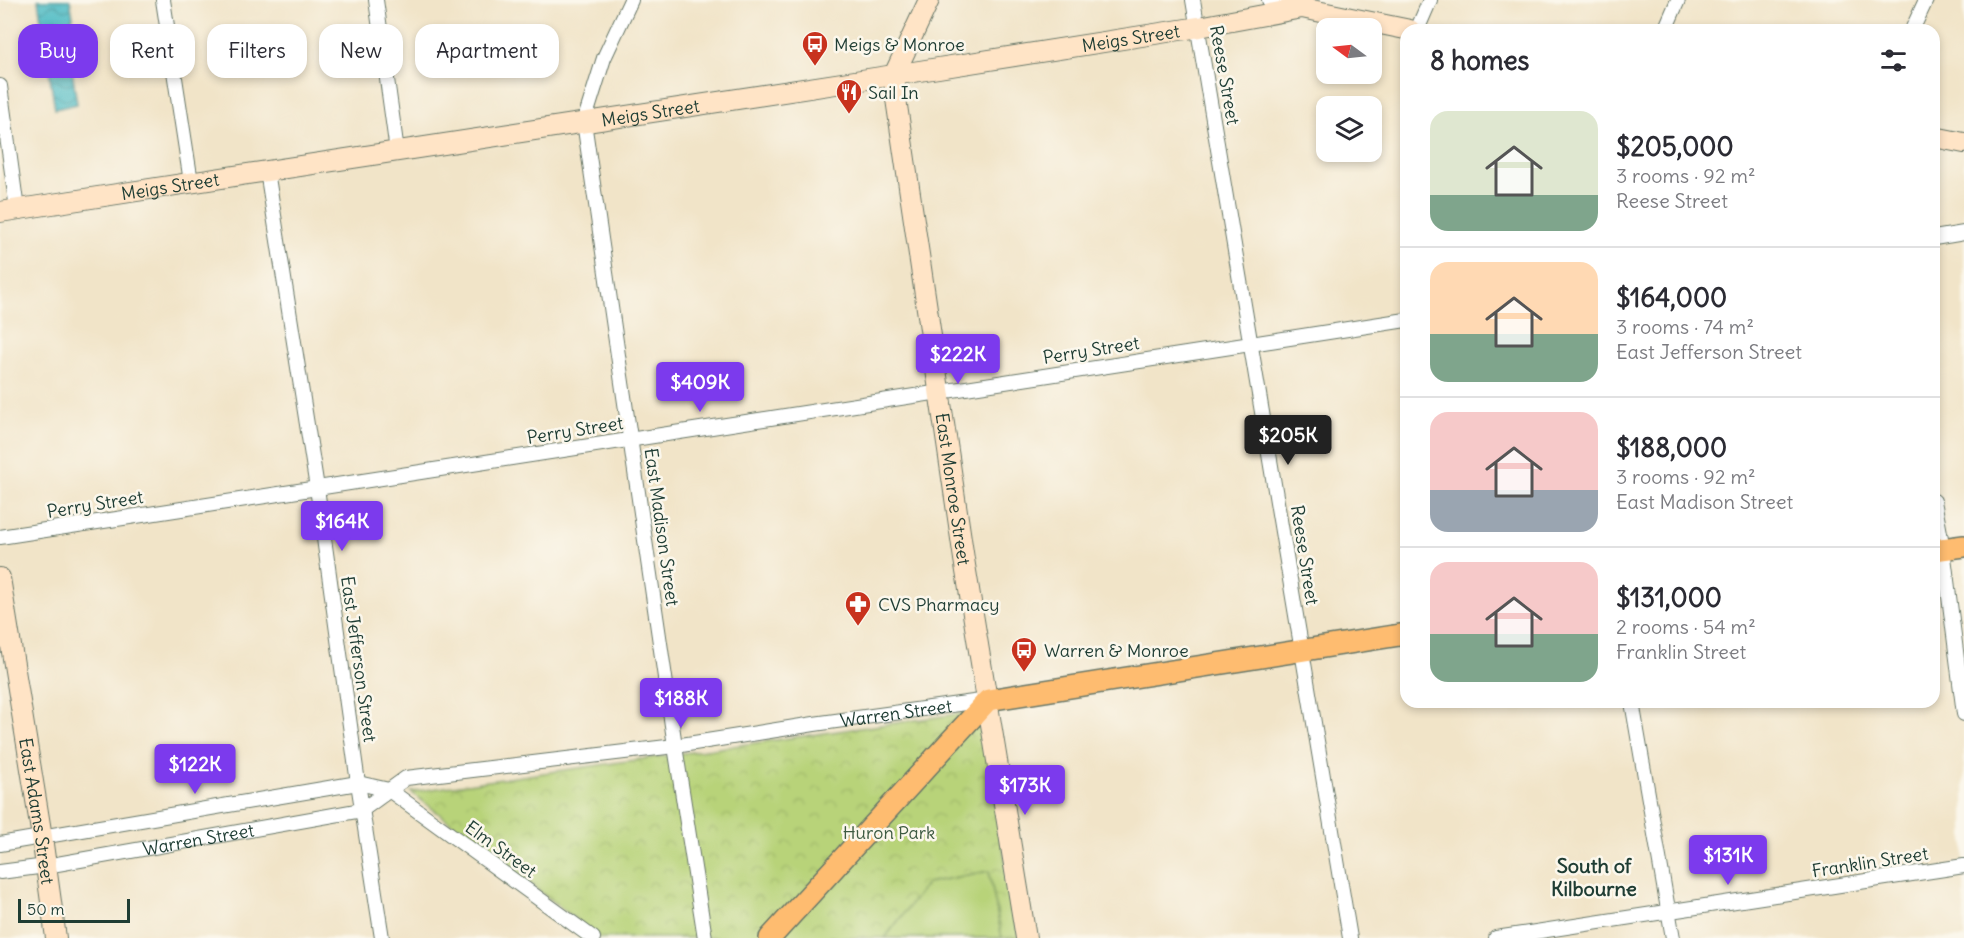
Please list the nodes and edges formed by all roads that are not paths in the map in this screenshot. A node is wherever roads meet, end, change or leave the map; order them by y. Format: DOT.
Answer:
graph roads {
  1 [pos="163,0"];
  2 [pos="376,0"];
  3 [pos="631,0"];
  4 [pos="929,0"];
  5 [pos="1193,0"];
  6 [pos="1269,0"];
  7 [pos="1430,0"];
  8 [pos="1678,0"];
  9 [pos="1926,0"];
  10 [pos="1302,8"];
  11 [pos="1420,24"];
  12 [pos="1668,24"];
  13 [pos="1915,24"];
  14 [pos="1198,27"];
  15 [pos="1400,28"];
  16 [pos="894,75"];
  17 [pos="0,86"];
  18 [pos="584,122"];
  19 [pos="1940,138"];
  20 [pos="1964,143"];
  21 [pos="397,151"];
  22 [pos="267,171"];
  23 [pos="191,182"];
  24 [pos="8,210"];
  25 [pos="1964,234"];
  26 [pos="1940,237"];
  27 [pos="1400,321"];
  28 [pos="1251,344"];
  29 [pos="940,391"];
  30 [pos="632,439"];
  31 [pos="317,488"];
  32 [pos="1940,523"];
  33 [pos="0,537"];
  34 [pos="1947,548"];
  35 [pos="0,578"];
  36 [pos="1400,635"];
  37 [pos="1302,650"];
  38 [pos="988,700"];
  39 [pos="1633,708"];
  40 [pos="1964,714"];
  41 [pos="675,746"];
  42 [pos="358,783"];
  43 [pos="389,790"];
  44 [pos="362,810"];
  45 [pos="42,837"];
  46 [pos="0,844"];
  47 [pos="46,866"];
  48 [pos="1964,866"];
  49 [pos="0,872"];
  50 [pos="1668,911"];
  51 [pos="56,938"];
  52 [pos="382,938"];
  53 [pos="593,938"];
  54 [pos="705,938"];
  55 [pos="771,938"];
  56 [pos="1026,938"];
  57 [pos="1350,938"];
  58 [pos="1496,938"];
  59 [pos="1673,938"];
  1 -- 23 [label="street"];
  2 -- 21 [label="street"];
  3 -- 18 [label="street"];
  4 -- 16 [label="street"];
  5 -- 14 [label="street, Reese Street"];
  6 -- 10 [label="street"];
  7 -- 11 [label="street"];
  8 -- 12 [label="street"];
  9 -- 13 [label="street"];
  10 -- 14 [label="street, Meigs Street"];
  10 -- 15 [label="street"];
  14 -- 16 [label="street, Meigs Street"];
  14 -- 28 [label="street, Reese Street"];
  16 -- 18 [label="street, Meigs Street"];
  16 -- 29 [label="street, East Monroe Street"];
  17 -- 24 [label="street"];
  18 -- 21 [label="street, Meigs Street"];
  18 -- 30 [label="street, East Madison Street"];
  19 -- 20 [label="street"];
  21 -- 22 [label="street, Meigs Street"];
  22 -- 23 [label="street, Meigs Street"];
  22 -- 31 [label="street, East Jefferson Street"];
  23 -- 24 [label="street, Meigs Street"];
  25 -- 26 [label="street"];
  27 -- 28 [label="street, Perry Street"];
  28 -- 29 [label="street, Perry Street"];
  28 -- 37 [label="street, Reese Street"];
  29 -- 30 [label="street, Perry Street"];
  29 -- 38 [label="street, East Monroe Street"];
  30 -- 31 [label="street, Perry Street"];
  30 -- 41 [label="street, East Madison Street"];
  31 -- 33 [label="street, Perry Street"];
  31 -- 42 [label="street, East Jefferson Street"];
  32 -- 34 [label="street"];
  34 -- 40 [label="street"];
  35 -- 45 [label="street, East Adams Street"];
  36 -- 37 [label="main road, Warren Street"];
  37 -- 38 [label="main road, Warren Street"];
  37 -- 57 [label="street, Reese Street"];
  38 -- 41 [label="street, Warren Street"];
  38 -- 55 [label="main road"];
  38 -- 56 [label="street, East Monroe Street"];
  39 -- 50 [label="street"];
  41 -- 43 [label="street, Warren Street"];
  41 -- 54 [label="street, East Madison Street"];
  42 -- 43 [label="street, Warren Street"];
  42 -- 44 [label="street, East Jefferson Street"];
  42 -- 45 [label="street, Warren Street"];
  43 -- 44 [label="street, Warren Street"];
  43 -- 53 [label="street, Elm Street"];
  44 -- 47 [label="street, Warren Street"];
  44 -- 52 [label="street, East Jefferson Street"];
  45 -- 46 [label="street, Warren Street"];
  45 -- 47 [label="street, East Adams Street"];
  47 -- 49 [label="street, Warren Street"];
  47 -- 51 [label="street, East Adams Street"];
  48 -- 50 [label="street, Franklin Street"];
  50 -- 58 [label="street, Franklin Street"];
  50 -- 59 [label="street"];
}
